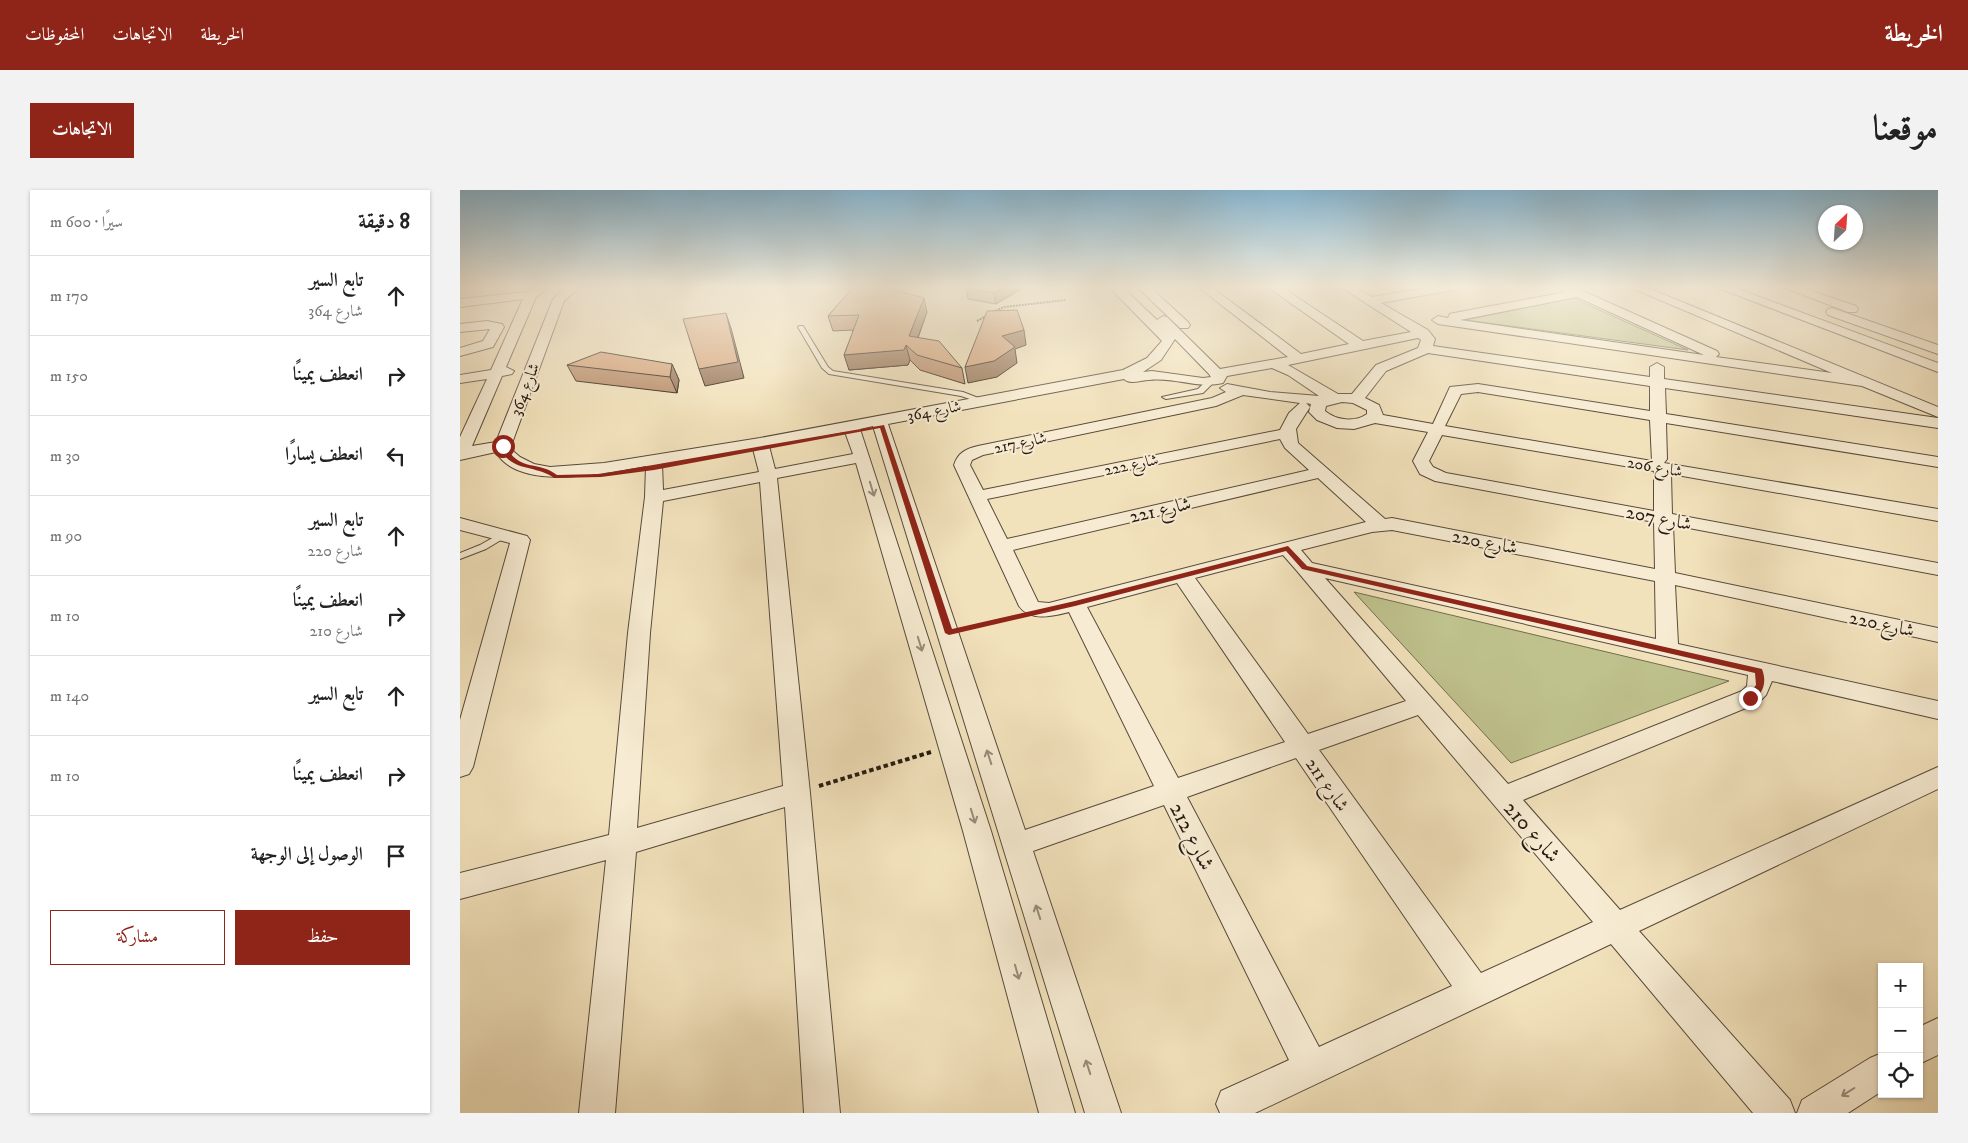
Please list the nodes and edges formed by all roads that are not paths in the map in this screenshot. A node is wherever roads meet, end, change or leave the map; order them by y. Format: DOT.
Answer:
graph roads {
  1 [pos="497,329"];
  2 [pos="516,329"];
  3 [pos="548,329"];
  4 [pos="802,329"];
  5 [pos="1162,329"];
  6 [pos="1166,329"];
  7 [pos="1190,329"];
  8 [pos="1260,329"];
  9 [pos="1336,329"];
  10 [pos="1417,329"];
  11 [pos="1496,329"];
  12 [pos="1658,329"];
  13 [pos="1737,329"];
  14 [pos="1836,329"];
  15 [pos="1843,329"];
  16 [pos="1881,329"];
  17 [pos="1900,329"];
  18 [pos="1423,333"];
  19 [pos="1937,343"];
  20 [pos="1206,344"];
  21 [pos="1362,347"];
  22 [pos="1426,349"];
  23 [pos="460,352"];
  24 [pos="1657,354"];
  25 [pos="1220,358"];
  26 [pos="1300,359"];
  27 [pos="1273,364"];
  28 [pos="1734,364"];
  29 [pos="1937,366"];
  30 [pos="1235,370"];
  31 [pos="532,371"];
  32 [pos="495,377"];
  33 [pos="460,378"];
  34 [pos="1215,378"];
  35 [pos="1657,382"];
  36 [pos="1865,382"];
  37 [pos="460,385"];
  38 [pos="1241,391"];
  39 [pos="1270,396"];
  40 [pos="1166,397"];
  41 [pos="1356,399"];
  42 [pos="982,401"];
  43 [pos="1319,404"];
  44 [pos="1938,412"];
  45 [pos="1374,415"];
  46 [pos="1658,417"];
  47 [pos="468,422"];
  48 [pos="1938,423"];
  49 [pos="881,424"];
  50 [pos="1438,426"];
  51 [pos="852,429"];
  52 [pos="1286,433"];
  53 [pos="503,446"];
  54 [pos="760,446"];
  55 [pos="460,454"];
  56 [pos="862,457"];
  57 [pos="1938,462"];
  58 [pos="1660,463"];
  59 [pos="654,465"];
  60 [pos="1320,472"];
  61 [pos="768,475"];
  62 [pos="977,496"];
  63 [pos="654,498"];
  64 [pos="1938,506"];
  65 [pos="1938,515"];
  66 [pos="1663,518"];
  67 [pos="460,524"];
  68 [pos="1381,525"];
  69 [pos="503,535"];
  70 [pos="1000,547"];
  71 [pos="460,556"];
  72 [pos="1296,558"];
  73 [pos="1938,569"];
  74 [pos="1182,576"];
  75 [pos="1665,577"];
  76 [pos="1075,603"];
  77 [pos="1038,610"];
  78 [pos="1938,635"];
  79 [pos="1667,650"];
  80 [pos="1759,671"];
  81 [pos="1423,704"];
  82 [pos="1938,710"];
  83 [pos="1302,746"];
  84 [pos="460,767"];
  85 [pos="1938,777"];
  86 [pos="1170,792"];
  87 [pos="797,793"];
  88 [pos="1503,797"];
  89 [pos="622,844"];
  90 [pos="1017,845"];
  91 [pos="460,886"];
  92 [pos="1616,927"];
  93 [pos="1475,992"];
  94 [pos="1938,1035"];
  95 [pos="1923,1044"];
  96 [pos="1311,1068"];
  97 [pos="1878,1073"];
  98 [pos="1234,1104"];
  99 [pos="596,1113"];
  100 [pos="822,1113"];
  101 [pos="1057,1113"];
  102 [pos="1103,1113"];
  103 [pos="1778,1113"];
  104 [pos="1815,1113"];
  1 -- 23 [label="street"];
  2 -- 32 [label="street"];
  3 -- 31 [label="street, شارع 364"];
  4 -- 42 [label="lane"];
  5 -- 42 [label="street, شارع 364"];
  6 -- 34 [label="street"];
  7 -- 20 [label="street"];
  8 -- 26 [label="street"];
  9 -- 21 [label="street"];
  10 -- 18 [label="street"];
  11 -- 24 [label="street"];
  12 -- 28 [label="street"];
  13 -- 36 [label="street"];
  14 -- 29 [label="street"];
  15 -- 29 [label="street"];
  16 -- 19 [label="street"];
  17 -- 19 [label="street"];
  18 -- 21 [label="street"];
  18 -- 22 [label="street"];
  21 -- 26 [label="street"];
  22 -- 35 [label="street"];
  22 -- 41 [label="street"];
  24 -- 28 [label="street"];
  24 -- 35 [label="street"];
  25 -- 30 [label="street"];
  26 -- 27 [label="street"];
  27 -- 30 [label="street"];
  27 -- 43 [label="street"];
  28 -- 36 [label="street"];
  30 -- 34 [label="street"];
  31 -- 32 [label="street"];
  31 -- 53 [label="street, شارع 364"];
  32 -- 33 [label="street"];
  32 -- 37 [label="street"];
  32 -- 47 [label="street"];
  34 -- 38 [label="street"];
  34 -- 40 [label="lane"];
  34 -- 49 [label="street, شارع 364"];
  35 -- 46 [label="street"];
  35 -- 48 [label="street"];
  36 -- 44 [label="street"];
  38 -- 39 [label="street"];
  38 -- 62 [label="street, شارع 217"];
  39 -- 43 [label="street"];
  39 -- 43 [label="street"];
  41 -- 43 [label="street"];
  41 -- 45 [label="street"];
  42 -- 49 [label="street, شارع 364"];
  43 -- 45 [label="street"];
  43 -- 52 [label="street"];
  45 -- 50 [label="street, شارع 206"];
  46 -- 50 [label="street"];
  46 -- 57 [label="street"];
  46 -- 58 [label="street"];
  47 -- 55 [label="street"];
  49 -- 51 [label="street, شارع 364"];
  90 -- 49 [label="street, one-way"];
  50 -- 58 [label="street, شارع 206"];
  50 -- 66 [label="street, شارع 207"];
  51 -- 54 [label="street, شارع 364"];
  51 -- 56 [label="street"];
  52 -- 60 [label="street"];
  52 -- 62 [label="street, شارع 222"];
  53 -- 55 [label="street"];
  53 -- 59 [label="street, شارع 364"];
  54 -- 59 [label="street, شارع 364"];
  54 -- 61 [label="street"];
  56 -- 61 [label="street"];
  56 -- 101 [label="street, one-way"];
  58 -- 64 [label="street, شارع 206"];
  58 -- 65 [label="street, شارع 206"];
  58 -- 66 [label="street"];
  59 -- 63 [label="street"];
  60 -- 68 [label="street"];
  60 -- 70 [label="street, شارع 221"];
  61 -- 63 [label="street"];
  61 -- 87 [label="street"];
  62 -- 70 [label="street, شارع 217"];
  63 -- 89 [label="street"];
  66 -- 73 [label="street, شارع 207"];
  66 -- 75 [label="street"];
  67 -- 69 [label="street"];
  68 -- 72 [label="street, شارع 220"];
  68 -- 75 [label="street, شارع 220"];
  69 -- 71 [label="lane"];
  69 -- 84 [label="street"];
  70 -- 77 [label="street, شارع 217"];
  72 -- 74 [label="street, شارع 220"];
  72 -- 79 [label="street"];
  72 -- 81 [label="street, شارع 210"];
  74 -- 76 [label="street, شارع 220"];
  74 -- 83 [label="street, شارع 211"];
  75 -- 78 [label="street, شارع 220"];
  75 -- 79 [label="street"];
  76 -- 77 [label="street, شارع 220"];
  76 -- 86 [label="street, شارع 212"];
  79 -- 80 [label="street"];
  80 -- 82 [label="street"];
  80 -- 88 [label="street"];
  81 -- 83 [label="street"];
  81 -- 88 [label="street, شارع 210"];
  83 -- 86 [label="street"];
  83 -- 93 [label="street, شارع 211"];
  85 -- 92 [label="street"];
  86 -- 90 [label="street"];
  86 -- 96 [label="street, شارع 212"];
  87 -- 89 [label="street"];
  87 -- 100 [label="street"];
  88 -- 92 [label="street, شارع 210"];
  89 -- 91 [label="street"];
  89 -- 99 [label="street"];
  102 -- 90 [label="street, one-way"];
  92 -- 93 [label="street"];
  92 -- 103 [label="street, شارع 210"];
  93 -- 96 [label="street"];
  94 -- 95 [label="street"];
  96 -- 98 [label="street"];
  97 -- 104 [label="street, one-way"];
}
